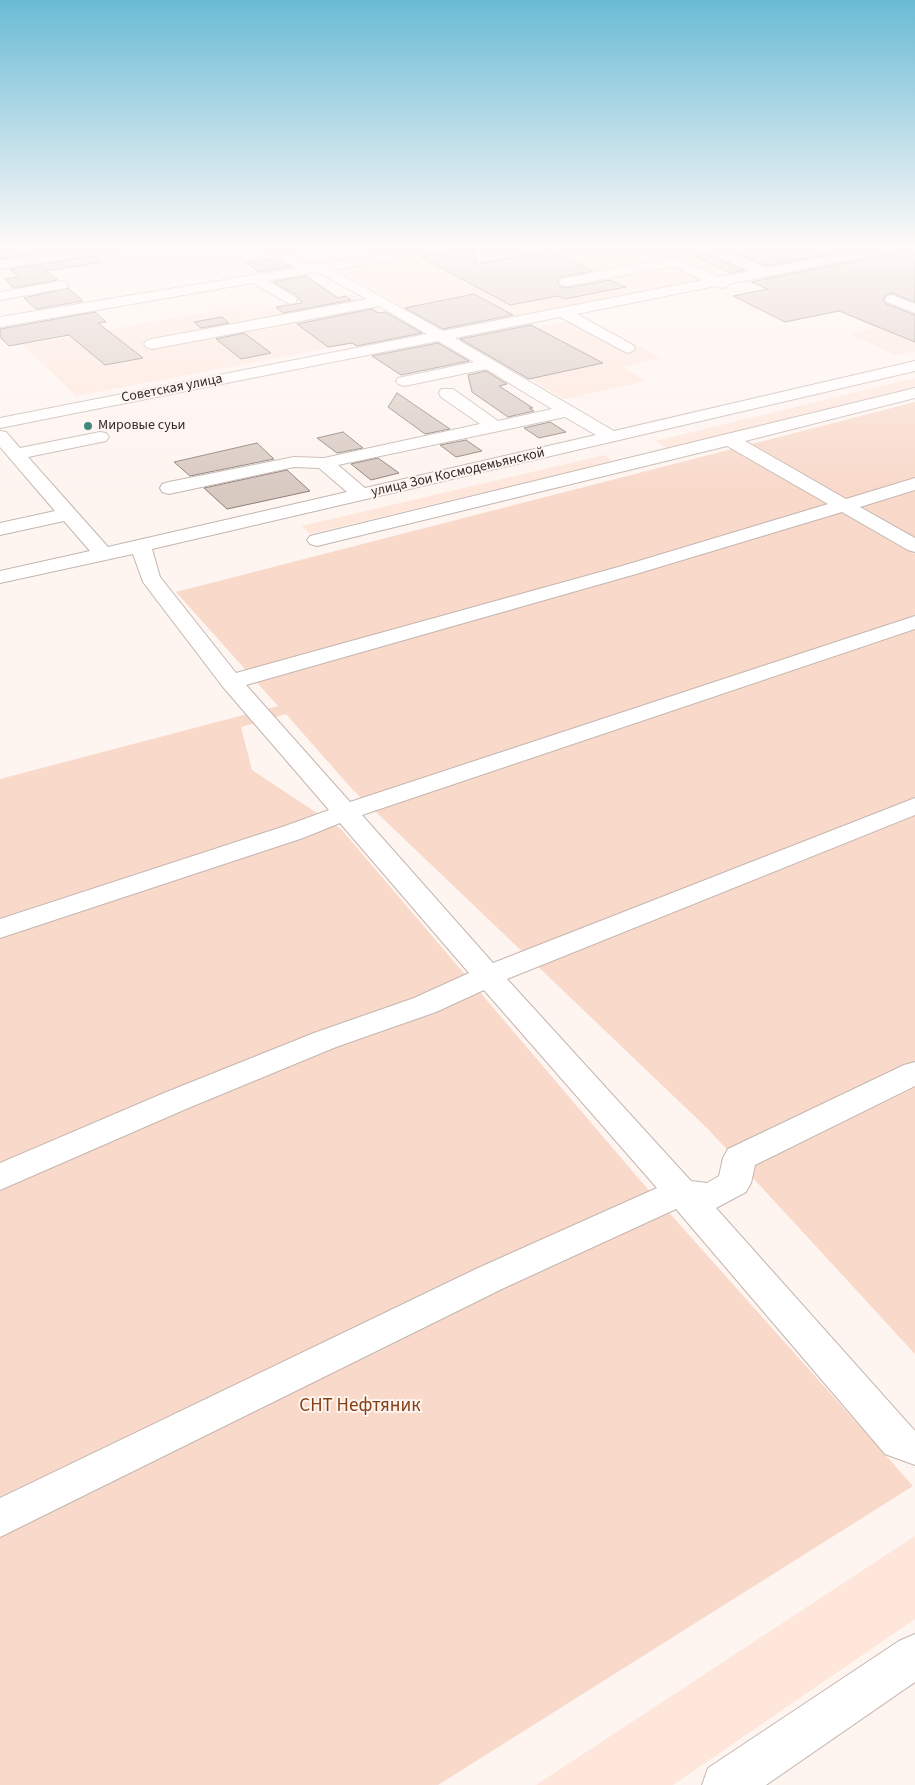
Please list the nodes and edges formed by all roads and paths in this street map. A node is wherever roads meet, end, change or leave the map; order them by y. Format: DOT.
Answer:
graph roads {
  1 [pos="236,328"];
  2 [pos="429,328"];
  3 [pos="487,328"];
  4 [pos="562,328"];
  5 [pos="592,328"];
  6 [pos="559,329"];
  7 [pos="444,337"];
  8 [pos="152,344"];
  9 [pos="627,348"];
  10 [pos="490,364"];
  11 [pos="915,366"];
  12 [pos="404,381"];
  13 [pos="447,393"];
  14 [pos="915,393"];
  15 [pos="567,410"];
  16 [pos="0,423"];
  17 [pos="494,426"];
  18 [pos="0,436"];
  19 [pos="100,437"];
  20 [pos="612,437"];
  21 [pos="730,440"];
  22 [pos="16,454"];
  23 [pos="324,463"];
  24 [pos="915,484"];
  25 [pos="169,488"];
  26 [pos="361,495"];
  27 [pos="844,505"];
  28 [pos="68,514"];
  29 [pos="0,529"];
  30 [pos="317,540"];
  31 [pos="141,546"];
  32 [pos="915,546"];
  33 [pos="104,554"];
  34 [pos="0,577"];
  35 [pos="915,622"];
  36 [pos="231,682"];
  37 [pos="915,806"];
  38 [pos="344,813"];
  39 [pos="0,929"];
  40 [pos="488,976"];
  41 [pos="915,1073"];
  42 [pos="0,1177"];
  43 [pos="681,1192"];
  44 [pos="915,1448"];
  45 [pos="0,1518"];
  46 [pos="907,1671"];
  47 [pos="725,1785"];
  1 -- 8 [label="street"];
  2 -- 7 [label="street"];
  3 -- 7 [label="street, Советская улица"];
  4 -- 6 [label="street"];
  5 -- 9 [label="street"];
  7 -- 10 [label="street"];
  7 -- 16 [label="street, Советская улица"];
  10 -- 12 [label="street"];
  10 -- 15 [label="street"];
  11 -- 20 [label="street, улица Зои Космодемьянской"];
  13 -- 17 [label="street"];
  14 -- 21 [label="street"];
  15 -- 17 [label="street"];
  15 -- 20 [label="street"];
  17 -- 23 [label="street"];
  18 -- 22 [label="street"];
  19 -- 22 [label="street"];
  20 -- 26 [label="street, улица Зои Космодемьянской"];
  21 -- 27 [label="street"];
  21 -- 30 [label="street"];
  22 -- 28 [label="street"];
  23 -- 25 [label="street"];
  23 -- 26 [label="street"];
  24 -- 27 [label="street"];
  26 -- 31 [label="street, улица Зои Космодемьянской"];
  27 -- 32 [label="street"];
  27 -- 36 [label="street"];
  28 -- 29 [label="street"];
  28 -- 33 [label="street"];
  31 -- 33 [label="street, улица Зои Космодемьянской"];
  31 -- 36 [label="street"];
  33 -- 34 [label="street, улица Зои Космодемьянской"];
  35 -- 38 [label="street"];
  36 -- 38 [label="street"];
  37 -- 40 [label="street"];
  38 -- 39 [label="street"];
  38 -- 40 [label="street"];
  40 -- 42 [label="street"];
  40 -- 43 [label="street"];
  41 -- 43 [label="street"];
  43 -- 44 [label="street"];
  43 -- 45 [label="street"];
  46 -- 47 [label="street"];
}
